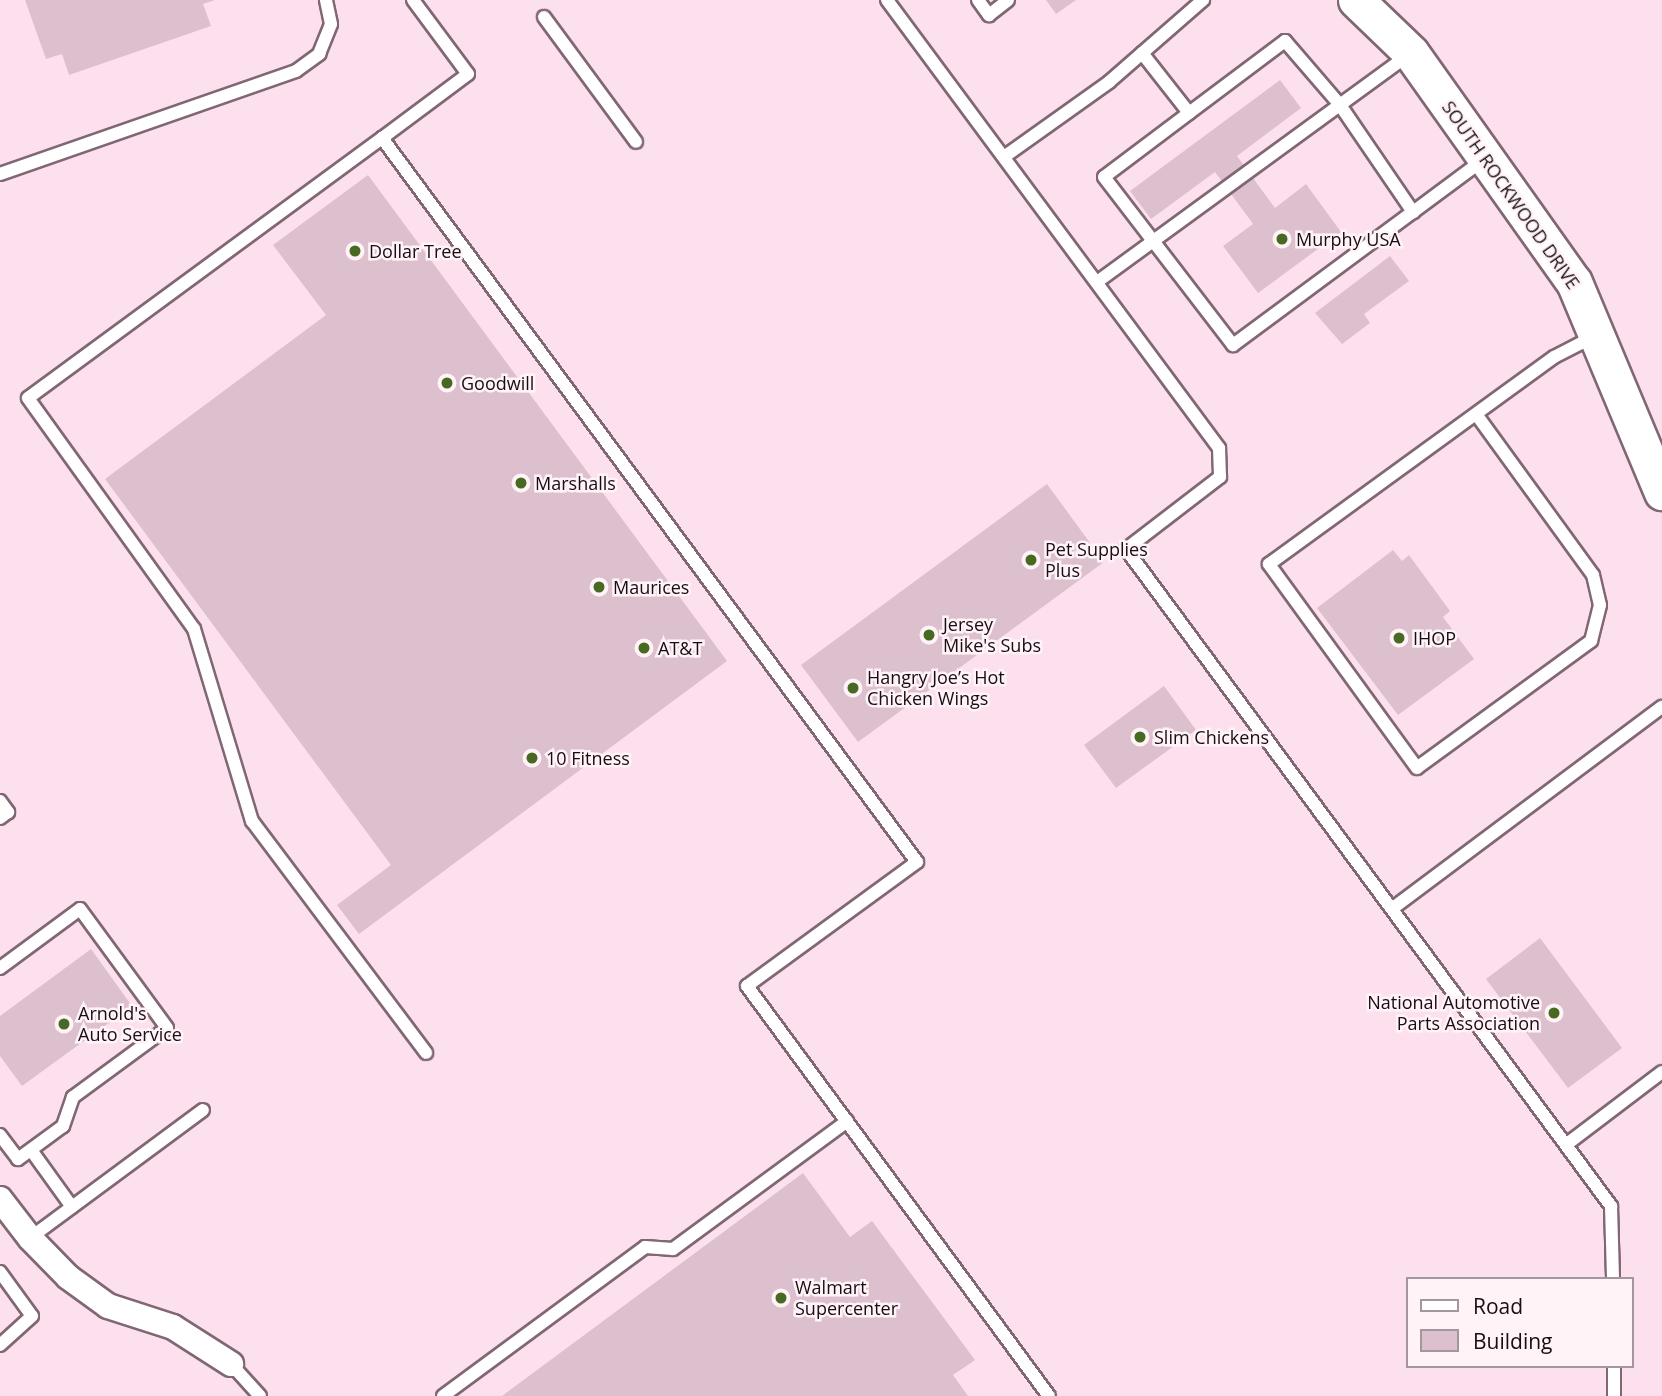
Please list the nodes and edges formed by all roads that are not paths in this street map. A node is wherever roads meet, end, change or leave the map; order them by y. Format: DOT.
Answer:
graph roads {
  1 [pos="326,0"];
  2 [pos="413,0"];
  3 [pos="887,0"];
  4 [pos="978,0"];
  5 [pos="1008,0"];
  6 [pos="1203,0"];
  7 [pos="1356,0"];
  8 [pos="544,17"];
  9 [pos="1411,52"];
  10 [pos="1142,53"];
  11 [pos="1340,104"];
  12 [pos="1189,113"];
  13 [pos="382,138"];
  14 [pos="636,142"];
  15 [pos="1004,157"];
  16 [pos="1486,158"];
  17 [pos="0,174"];
  18 [pos="1413,212"];
  19 [pos="1152,242"];
  20 [pos="1097,282"];
  21 [pos="1597,335"];
  22 [pos="1476,414"];
  23 [pos="1662,492"];
  24 [pos="1662,707"];
  25 [pos="0,801"];
  26 [pos="0,818"];
  27 [pos="1393,908"];
  28 [pos="0,968"];
  29 [pos="426,1053"];
  30 [pos="1662,1072"];
  31 [pos="203,1110"];
  32 [pos="846,1121"];
  33 [pos="0,1135"];
  34 [pos="1567,1144"];
  35 [pos="30,1150"];
  36 [pos="0,1199"];
  37 [pos="72,1207"];
  38 [pos="30,1238"];
  39 [pos="0,1272"];
  40 [pos="1614,1277"];
  41 [pos="0,1345"];
  42 [pos="231,1364"];
  43 [pos="1614,1368"];
  44 [pos="260,1396"];
  45 [pos="443,1396"];
  46 [pos="1049,1396"];
  47 [pos="1614,1396"];
  1 -- 17 [label="lane"];
  2 -- 13 [label="lane"];
  3 -- 15 [label="lane"];
  4 -- 5 [label="lane"];
  6 -- 10 [label="lane"];
  7 -- 9 [label="main road, SOUTH ROCKWOOD DRIVE"];
  8 -- 14 [label="lane"];
  9 -- 11 [label="lane"];
  9 -- 16 [label="main road, SOUTH ROCKWOOD DRIVE"];
  10 -- 12 [label="lane"];
  10 -- 15 [label="lane"];
  11 -- 12 [label="lane"];
  11 -- 18 [label="lane"];
  11 -- 19 [label="lane"];
  12 -- 19 [label="lane"];
  13 -- 29 [label="lane"];
  13 -- 32 [label="lane"];
  15 -- 20 [label="lane"];
  16 -- 18 [label="lane"];
  16 -- 21 [label="main road, SOUTH ROCKWOOD DRIVE"];
  18 -- 19 [label="lane"];
  19 -- 20 [label="lane"];
  20 -- 27 [label="lane"];
  21 -- 22 [label="lane"];
  21 -- 23 [label="main road, SOUTH ROCKWOOD DRIVE"];
  22 -- 22 [label="lane"];
  24 -- 27 [label="lane"];
  25 -- 26 [label="lane"];
  27 -- 34 [label="lane"];
  28 -- 35 [label="lane"];
  30 -- 34 [label="lane"];
  31 -- 37 [label="lane"];
  32 -- 45 [label="lane"];
  32 -- 46 [label="lane"];
  33 -- 35 [label="lane"];
  34 -- 40 [label="lane"];
  35 -- 37 [label="lane"];
  36 -- 38 [label="street"];
  37 -- 38 [label="lane"];
  38 -- 42 [label="street"];
  39 -- 41 [label="lane"];
  42 -- 44 [label="lane"];
  43 -- 47 [label="lane"];
}
